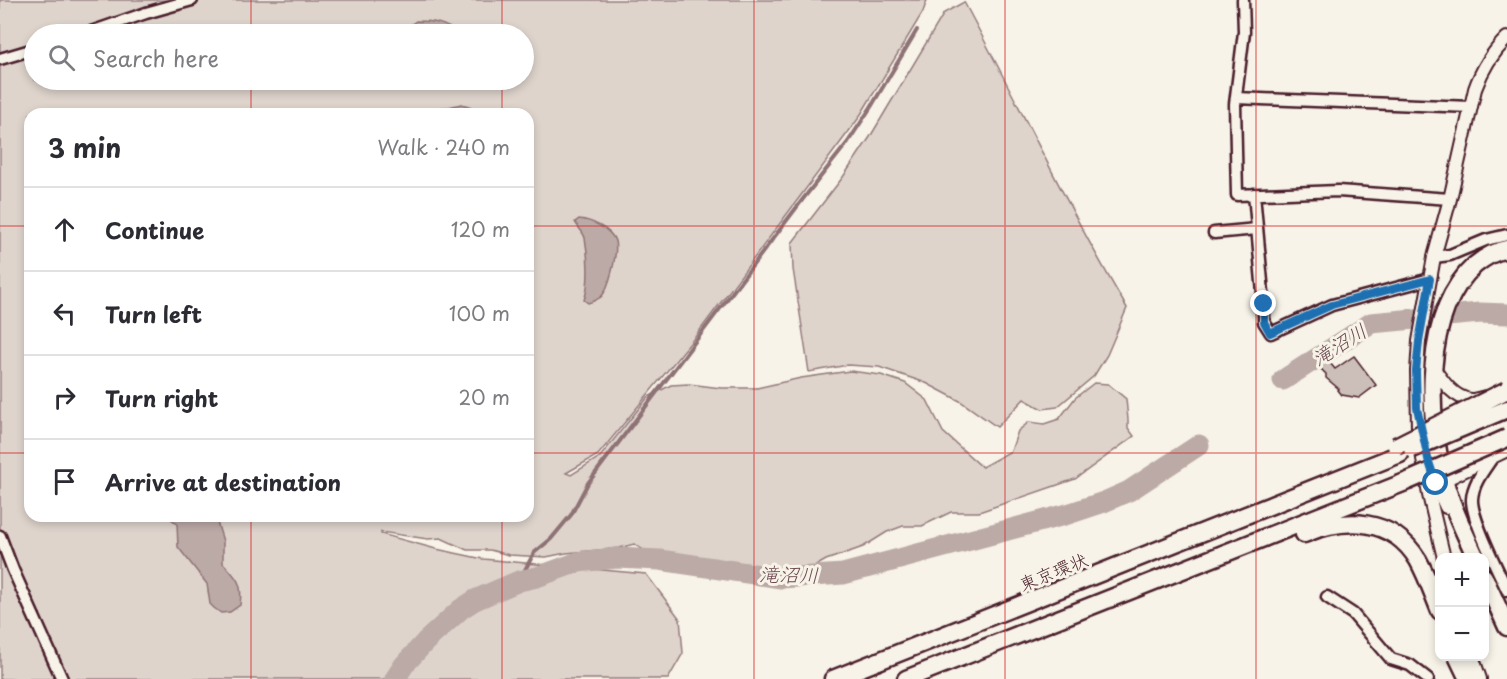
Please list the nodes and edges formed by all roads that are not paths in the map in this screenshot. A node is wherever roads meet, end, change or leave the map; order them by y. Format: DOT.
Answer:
graph roads {
  1 [pos="192,0"];
  2 [pos="1243,0"];
  3 [pos="114,24"];
  4 [pos="1507,38"];
  5 [pos="24,52"];
  6 [pos="0,59"];
  7 [pos="1236,98"];
  8 [pos="1471,107"];
  9 [pos="1254,194"];
  10 [pos="1450,198"];
  11 [pos="1257,229"];
  12 [pos="1214,232"];
  13 [pos="1507,234"];
  14 [pos="1507,249"];
  15 [pos="1434,257"];
  16 [pos="1430,279"];
  17 [pos="1434,369"];
  18 [pos="1507,391"];
  19 [pos="1417,408"];
  20 [pos="1507,410"];
  21 [pos="1507,438"];
  22 [pos="1398,450"];
  23 [pos="1507,450"];
  24 [pos="1492,458"];
  25 [pos="1444,480"];
  26 [pos="1306,527"];
  27 [pos="0,536"];
  28 [pos="1443,553"];
  29 [pos="1468,553"];
  30 [pos="1474,553"];
  31 [pos="1496,584"];
  32 [pos="1327,597"];
  33 [pos="1438,607"];
  34 [pos="1507,627"];
  35 [pos="1460,661"];
  36 [pos="1473,661"];
  37 [pos="62,679"];
  38 [pos="833,679"];
  39 [pos="906,679"];
  40 [pos="1428,679"];
  41 [pos="1467,679"];
  42 [pos="1480,679"];
  1 -- 3 [label="street"];
  2 -- 7 [label="street"];
  4 -- 8 [label="street"];
  5 -- 6 [label="street"];
  7 -- 8 [label="street"];
  7 -- 9 [label="street"];
  8 -- 10 [label="street"];
  9 -- 10 [label="street"];
  9 -- 11 [label="street"];
  10 -- 15 [label="street"];
  11 -- 12 [label="street"];
  11 -- 16 [label="street"];
  13 -- 15 [label="street"];
  14 -- 17 [label="highway"];
  15 -- 16 [label="street"];
  16 -- 19 [label="street"];
  17 -- 18 [label="street"];
  17 -- 25 [label="highway"];
  18 -- 22 [label="highway, bridge"];
  19 -- 28 [label="street"];
  19 -- 29 [label="street"];
  20 -- 22 [label="highway, bridge"];
  21 -- 26 [label="highway, bridge"];
  22 -- 38 [label="highway, 東京環状"];
  23 -- 24 [label="street"];
  24 -- 25 [label="street"];
  24 -- 31 [label="street"];
  25 -- 30 [label="highway"];
  26 -- 33 [label="highway"];
  26 -- 39 [label="highway"];
  27 -- 37 [label="street"];
  31 -- 34 [label="highway"];
  32 -- 40 [label="street"];
  35 -- 41 [label="highway"];
  36 -- 42 [label="street"];
}
